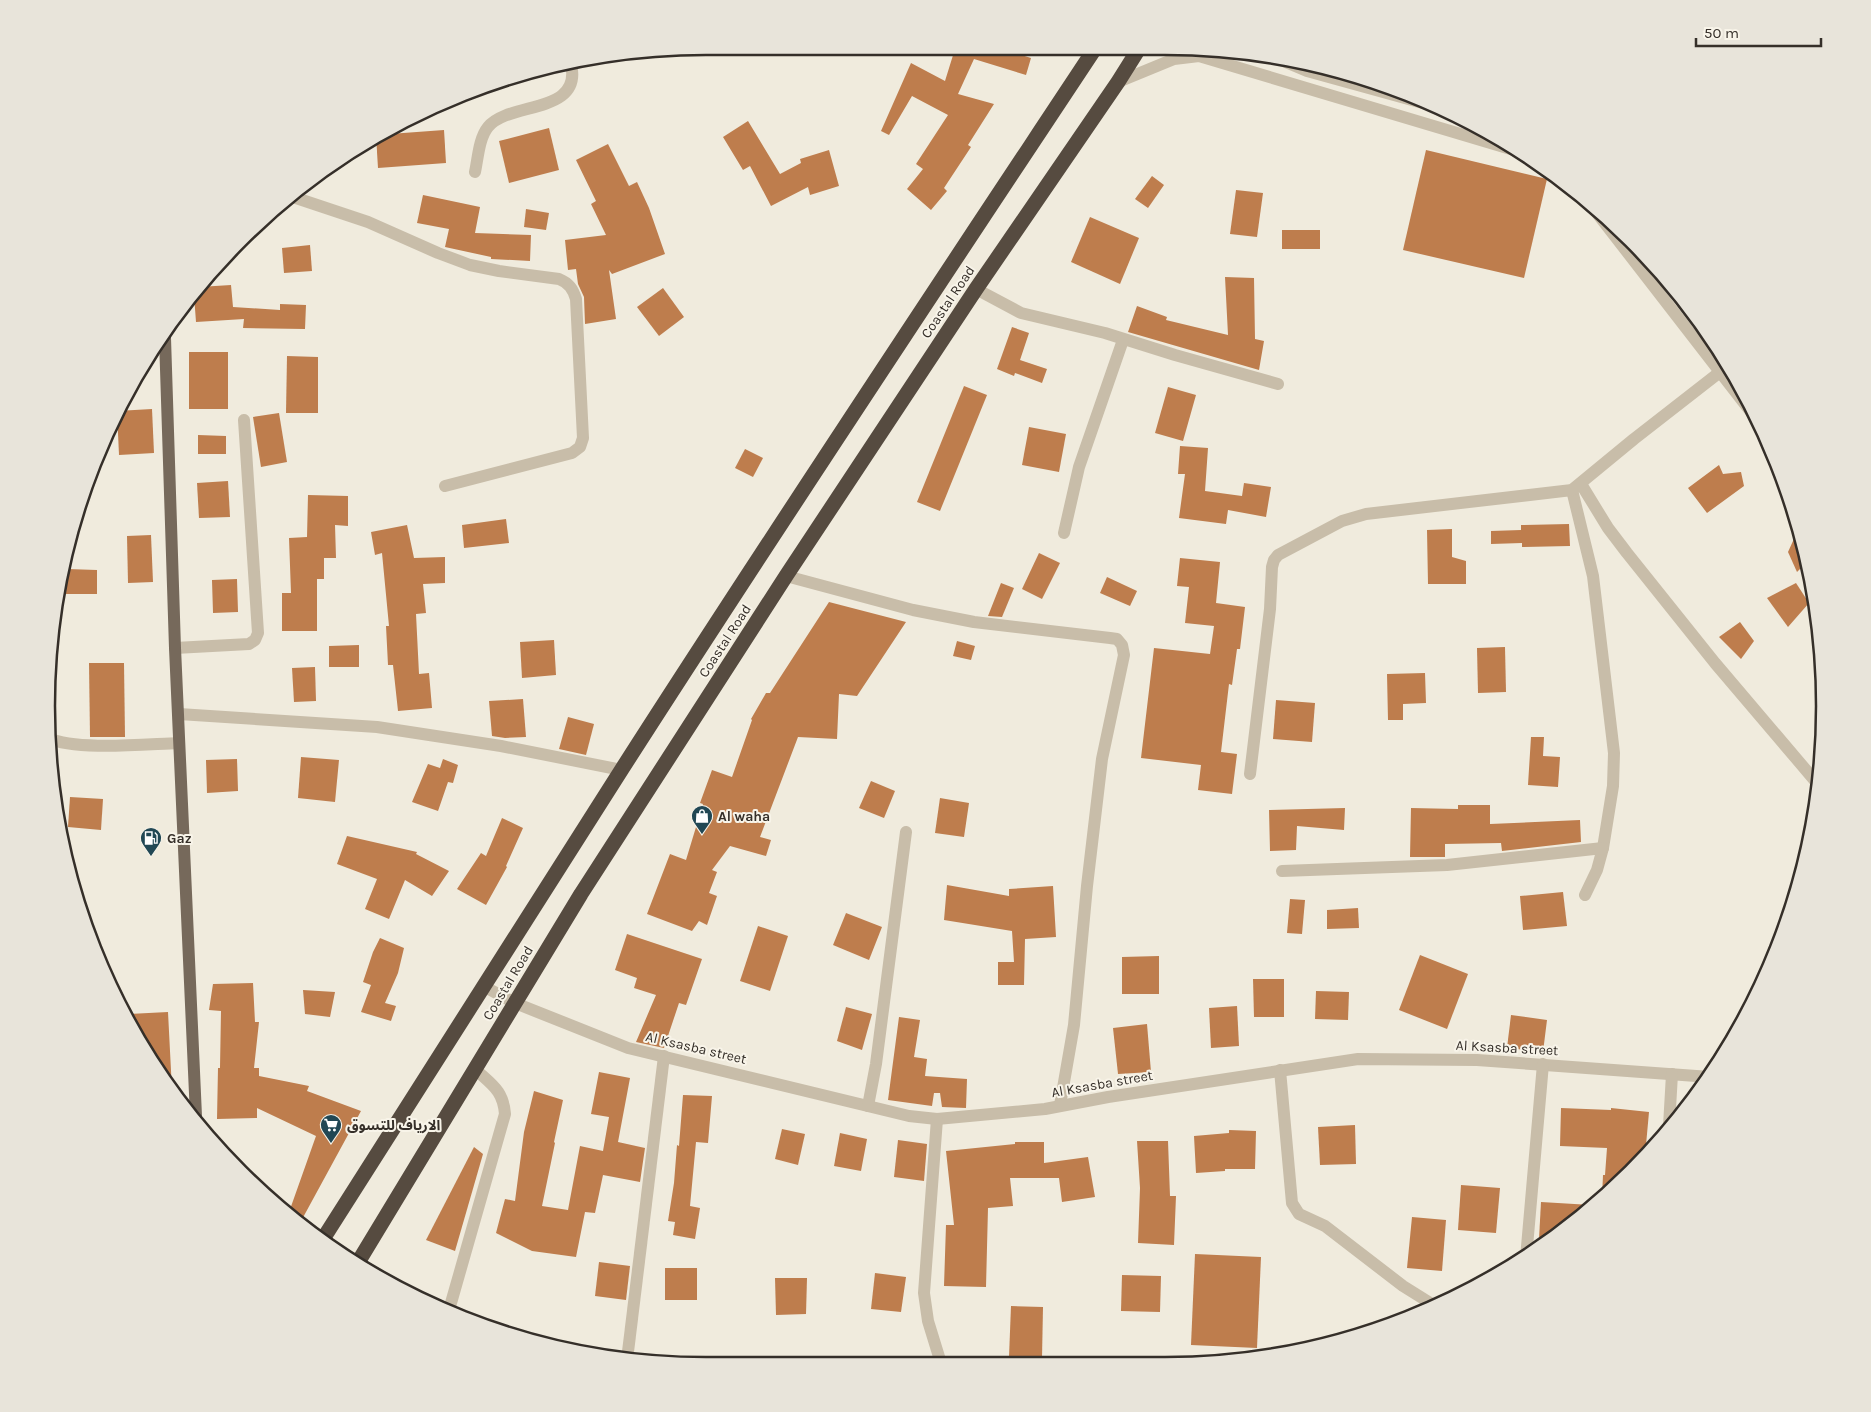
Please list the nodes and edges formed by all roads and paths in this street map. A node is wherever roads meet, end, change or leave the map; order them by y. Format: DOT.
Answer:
graph roads {
  1 [pos="1091,55"];
  2 [pos="1135,55"];
  3 [pos="572,70"];
  4 [pos="1312,72"];
  5 [pos="1118,82"];
  6 [pos="1365,87"];
  7 [pos="1493,144"];
  8 [pos="475,172"];
  9 [pos="299,199"];
  10 [pos="1616,238"];
  11 [pos="976,289"];
  12 [pos="1123,340"];
  13 [pos="165,344"];
  14 [pos="1720,372"];
  15 [pos="1278,384"];
  16 [pos="1734,389"];
  17 [pos="244,420"];
  18 [pos="446,486"];
  19 [pos="1576,487"];
  20 [pos="1064,533"];
  21 [pos="786,576"];
  22 [pos="175,648"];
  23 [pos="179,714"];
  24 [pos="56,740"];
  25 [pos="179,743"];
  26 [pos="622,770"];
  27 [pos="1250,774"];
  28 [pos="1812,777"];
  29 [pos="906,832"];
  30 [pos="1603,848"];
  31 [pos="1282,871"];
  32 [pos="1585,895"];
  33 [pos="485,988"];
  34 [pos="515,1003"];
  35 [pos="664,1056"];
  36 [pos="1543,1064"];
  37 [pos="475,1069"];
  38 [pos="1280,1070"];
  39 [pos="1672,1074"];
  40 [pos="1700,1076"];
  41 [pos="1060,1105"];
  42 [pos="868,1106"];
  43 [pos="196,1109"];
  44 [pos="1670,1116"];
  45 [pos="937,1119"];
  46 [pos="326,1234"];
  47 [pos="1527,1247"];
  48 [pos="361,1258"];
  49 [pos="1427,1301"];
  50 [pos="451,1304"];
  51 [pos="628,1352"];
  52 [pos="939,1357"];
  1 -- 26 [label="highway, Coastal Road"];
  2 -- 5 [label="highway, Coastal Road"];
  3 -- 8 [label="street"];
  4 -- 6 [label="street"];
  5 -- 7 [label="street"];
  5 -- 11 [label="highway, Coastal Road"];
  9 -- 18 [label="street"];
  10 -- 14 [label="street"];
  11 -- 12 [label="street"];
  11 -- 21 [label="highway, Coastal Road"];
  12 -- 15 [label="street"];
  12 -- 20 [label="street"];
  13 -- 22 [label="main road"];
  14 -- 16 [label="street"];
  14 -- 19 [label="street"];
  17 -- 22 [label="street"];
  19 -- 27 [label="street"];
  19 -- 28 [label="street"];
  19 -- 30 [label="street"];
  21 -- 34 [label="highway, Coastal Road"];
  21 -- 41 [label="street"];
  22 -- 23 [label="main road"];
  23 -- 25 [label="main road"];
  23 -- 26 [label="street"];
  24 -- 25 [label="street"];
  25 -- 43 [label="main road"];
  26 -- 33 [label="highway, Coastal Road"];
  29 -- 42 [label="street"];
  30 -- 31 [label="street"];
  30 -- 32 [label="street"];
  33 -- 34 [label="street, Al Ksasba street"];
  33 -- 46 [label="highway, Coastal Road"];
  34 -- 35 [label="street, Al Ksasba street"];
  34 -- 37 [label="highway, Coastal Road"];
  35 -- 42 [label="street, Al Ksasba street"];
  35 -- 51 [label="street"];
  36 -- 38 [label="street, Al Ksasba street"];
  36 -- 39 [label="street, Al Ksasba street"];
  36 -- 47 [label="street"];
  37 -- 48 [label="highway, Coastal Road"];
  37 -- 50 [label="street"];
  38 -- 41 [label="street, Al Ksasba street"];
  38 -- 49 [label="street"];
  39 -- 40 [label="street, Al Ksasba street"];
  39 -- 44 [label="street"];
  41 -- 45 [label="street, Al Ksasba street"];
  42 -- 45 [label="street, Al Ksasba street"];
  45 -- 52 [label="street"];
}
